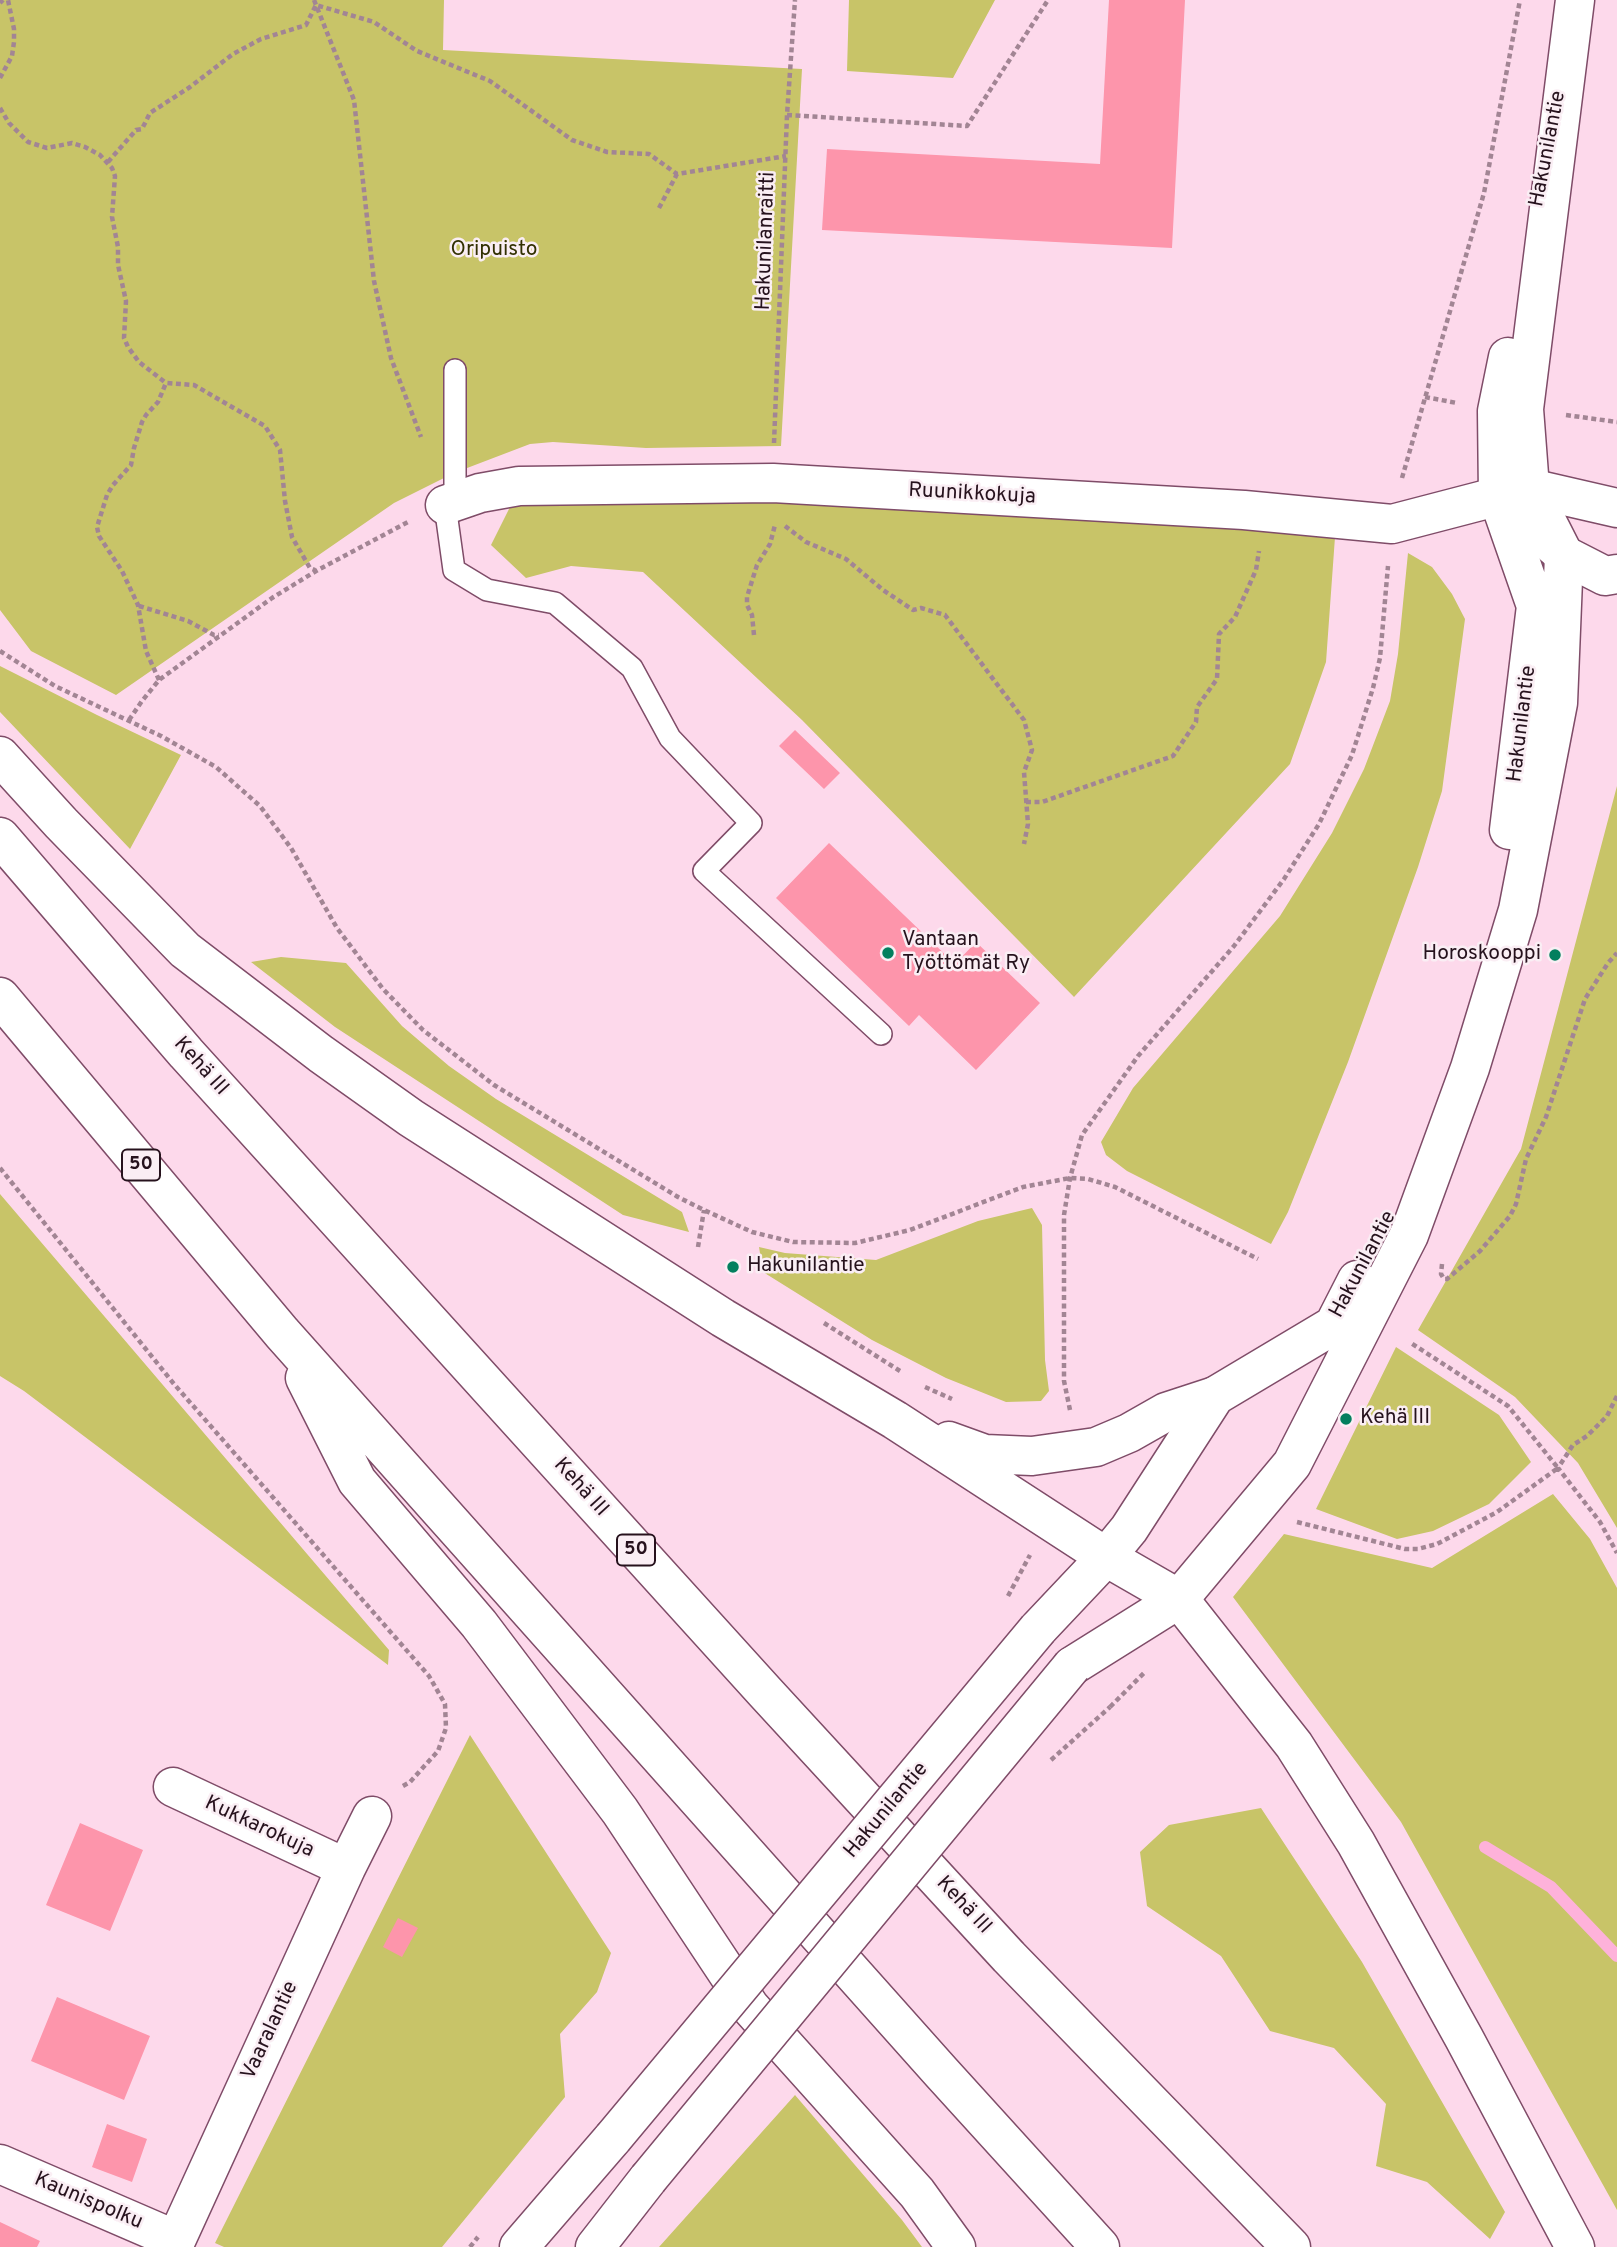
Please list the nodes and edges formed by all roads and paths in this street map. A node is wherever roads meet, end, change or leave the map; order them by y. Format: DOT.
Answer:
graph roads {
  1 [pos="795,0"];
  2 [pos="1048,0"];
  3 [pos="1520,0"];
  4 [pos="1576,0"];
  5 [pos="3,1"];
  6 [pos="315,3"];
  7 [pos="0,78"];
  8 [pos="0,108"];
  9 [pos="787,115"];
  10 [pos="786,156"];
  11 [pos="108,162"];
  12 [pos="677,174"];
  13 [pos="659,208"];
  14 [pos="455,370"];
  15 [pos="166,383"];
  16 [pos="424,443"];
  17 [pos="773,483"];
  18 [pos="1514,492"];
  19 [pos="450,502"];
  20 [pos="1617,508"];
  21 [pos="1267,512"];
  22 [pos="1392,524"];
  23 [pos="1564,555"];
  24 [pos="316,570"];
  25 [pos="1617,574"];
  26 [pos="138,605"];
  27 [pos="220,635"];
  28 [pos="754,635"];
  29 [pos="0,651"];
  30 [pos="159,680"];
  31 [pos="129,720"];
  32 [pos="0,756"];
  33 [pos="1026,802"];
  34 [pos="0,837"];
  35 [pos="1024,844"];
  36 [pos="1617,956"];
  37 [pos="0,997"];
  38 [pos="881,1034"];
  39 [pos="0,1168"];
  40 [pos="1070,1178"];
  41 [pos="704,1210"];
  42 [pos="698,1247"];
  43 [pos="1442,1252"];
  44 [pos="1258,1259"];
  45 [pos="824,1323"];
  46 [pos="282,1333"];
  47 [pos="1411,1343"];
  48 [pos="901,1372"];
  49 [pos="922,1385"];
  50 [pos="1215,1396"];
  51 [pos="1617,1396"];
  52 [pos="959,1403"];
  53 [pos="895,1420"];
  54 [pos="1072,1420"];
  55 [pos="1558,1468"];
  56 [pos="1289,1520"];
  57 [pos="1033,1550"];
  58 [pos="1617,1553"];
  59 [pos="1107,1557"];
  60 [pos="1008,1596"];
  61 [pos="1180,1599"];
  62 [pos="1146,1672"];
  63 [pos="1110,1707"];
  64 [pos="173,1787"];
  65 [pos="372,1816"];
  66 [pos="346,1868"];
  67 [pos="0,2164"];
  68 [pos="174,2244"];
  69 [pos="520,2247"];
  70 [pos="595,2247"];
  71 [pos="956,2247"];
  72 [pos="1100,2247"];
  73 [pos="1291,2247"];
  74 [pos="1574,2247"];
  1 -- 9 [label="path, Hakunilanraitti"];
  2 -- 9 [label="path"];
  3 -- 22 [label="path"];
  4 -- 18 [label="main road, Hakunilantie"];
  5 -- 7 [label="path"];
  6 -- 11 [label="path"];
  6 -- 12 [label="path"];
  6 -- 16 [label="path"];
  8 -- 11 [label="path"];
  9 -- 10 [label="path, Hakunilanraitti"];
  10 -- 12 [label="path"];
  10 -- 17 [label="path, Hakunilanraitti"];
  11 -- 15 [label="path"];
  12 -- 13 [label="path"];
  14 -- 19 [label="lane"];
  15 -- 24 [label="path"];
  15 -- 26 [label="path"];
  17 -- 19 [label="main road, Ruunikkokuja"];
  17 -- 21 [label="main road, Ruunikkokuja"];
  18 -- 20 [label="main road"];
  18 -- 22 [label="main road, Ruunikkokuja"];
  18 -- 23 [label="main road"];
  18 -- 50 [label="main road, Hakunilantie"];
  19 -- 24 [label="path"];
  19 -- 38 [label="lane"];
  21 -- 22 [label="main road, Ruunikkokuja"];
  21 -- 33 [label="path"];
  22 -- 40 [label="path"];
  23 -- 25 [label="main road"];
  23 -- 61 [label="main road, Hakunilantie"];
  24 -- 27 [label="path"];
  26 -- 27 [label="path"];
  26 -- 30 [label="path"];
  27 -- 30 [label="path"];
  28 -- 33 [label="path"];
  29 -- 31 [label="path"];
  30 -- 31 [label="path"];
  31 -- 41 [label="path"];
  32 -- 53 [label="main road"];
  33 -- 35 [label="path"];
  34 -- 73 [label="main road, Kehä III / 50"];
  36 -- 43 [label="path"];
  37 -- 46 [label="main road, 50"];
  39 -- 65 [label="path"];
  40 -- 41 [label="path"];
  40 -- 44 [label="path"];
  40 -- 54 [label="path"];
  41 -- 42 [label="path"];
  45 -- 48 [label="path"];
  46 -- 71 [label="main road"];
  46 -- 72 [label="main road, 50"];
  47 -- 55 [label="path"];
  49 -- 52 [label="path"];
  50 -- 53 [label="main road"];
  50 -- 59 [label="main road, Hakunilantie"];
  51 -- 55 [label="path"];
  53 -- 59 [label="main road"];
  55 -- 56 [label="path"];
  55 -- 58 [label="path"];
  57 -- 60 [label="path"];
  59 -- 61 [label="main road"];
  59 -- 69 [label="main road, Hakunilantie, bridge"];
  61 -- 70 [label="main road, Hakunilantie, bridge"];
  61 -- 74 [label="main road"];
  62 -- 63 [label="path"];
  64 -- 66 [label="main road, Kukkarokuja"];
  65 -- 66 [label="main road, Vaaralantie"];
  66 -- 68 [label="main road, Vaaralantie"];
  67 -- 68 [label="main road, Kaunispolku"];
}
